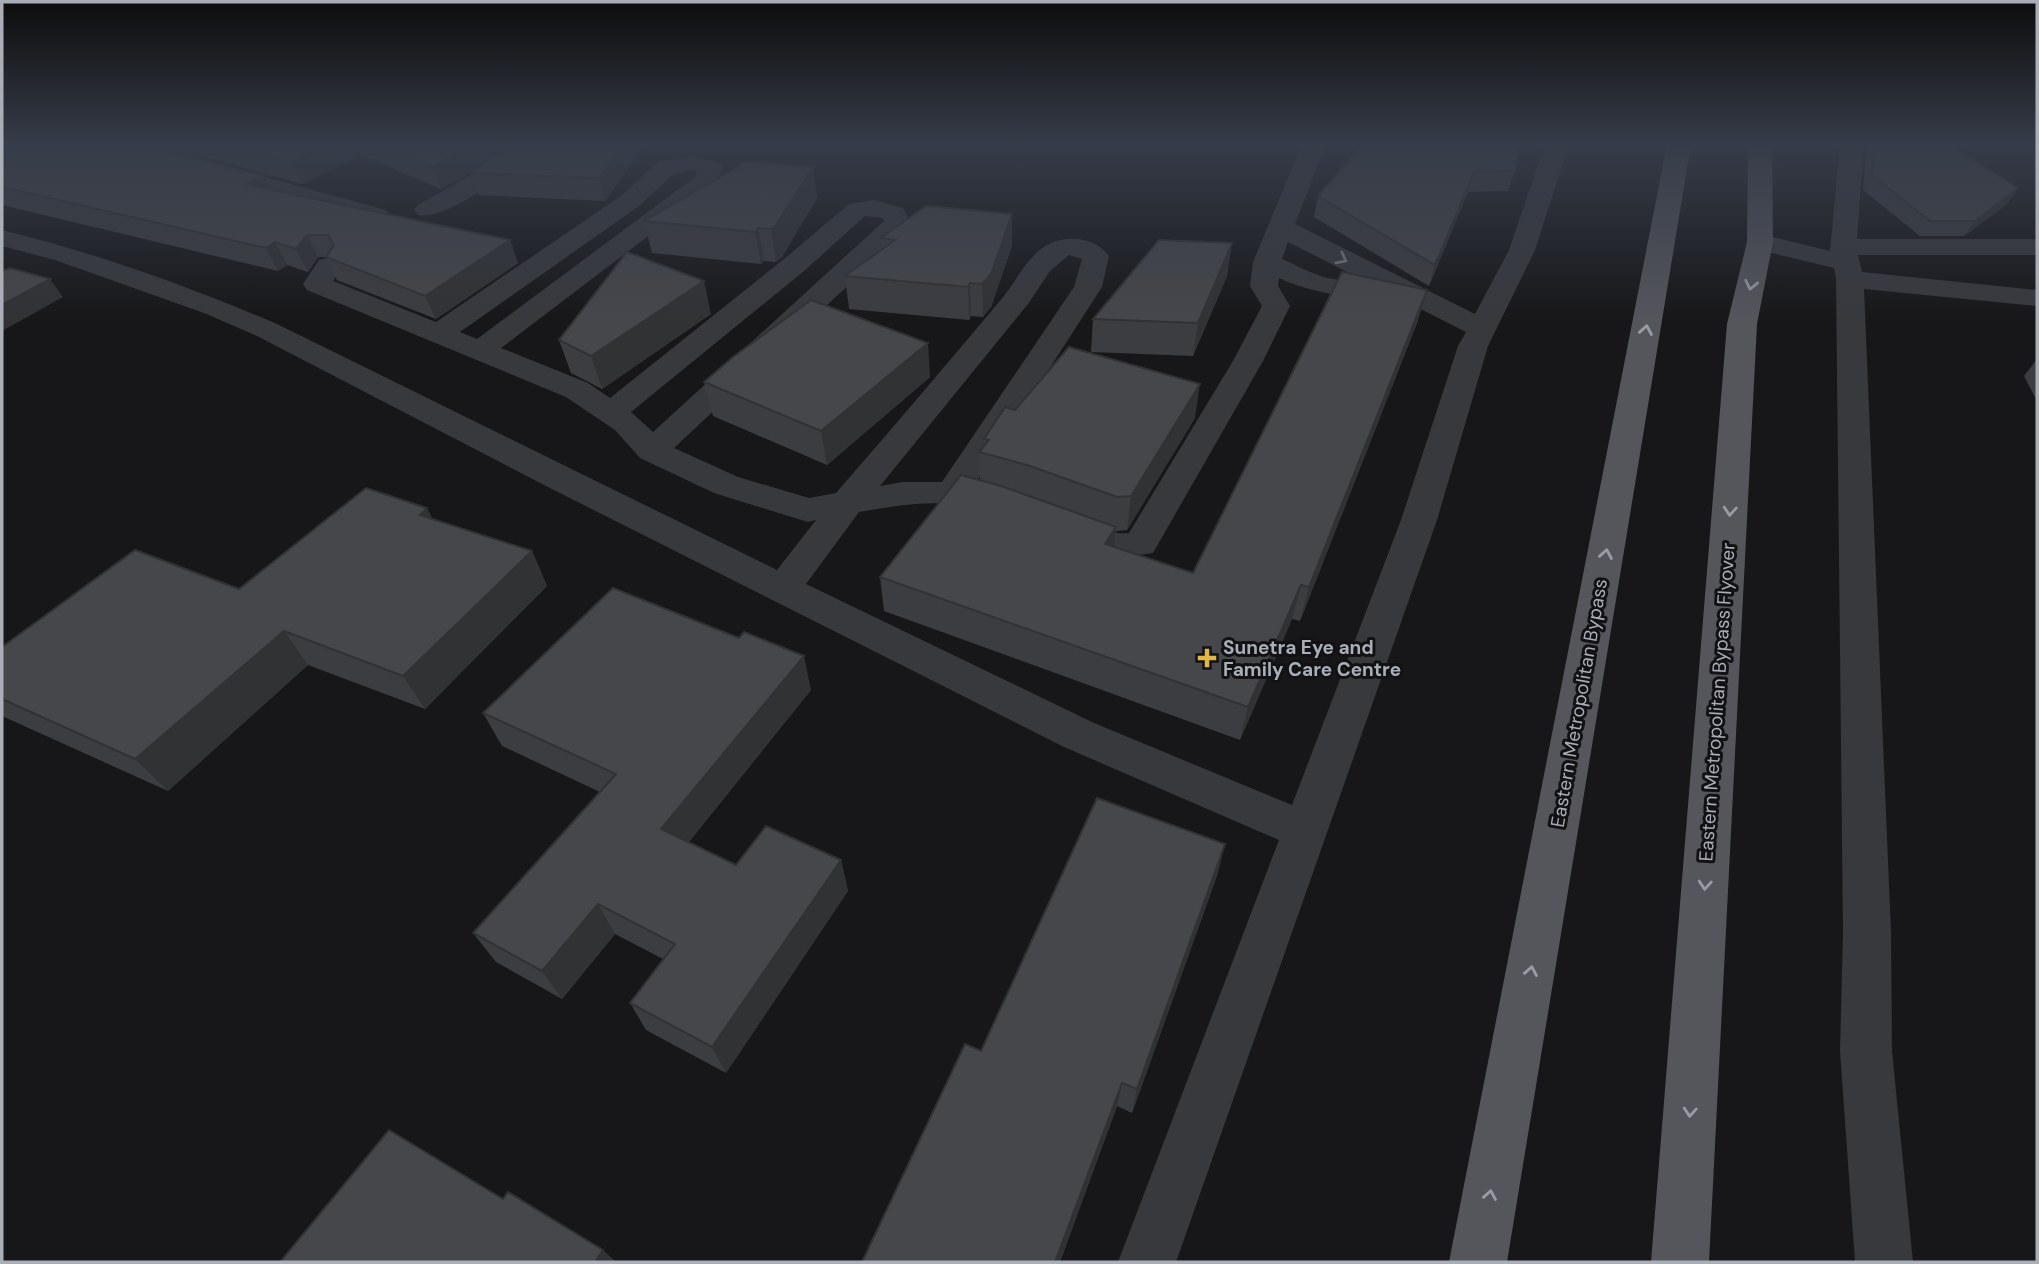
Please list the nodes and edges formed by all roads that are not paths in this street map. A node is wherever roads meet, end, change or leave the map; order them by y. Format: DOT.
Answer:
graph roads {
  1 [pos="332,203"];
  2 [pos="440,203"];
  3 [pos="627,203"];
  4 [pos="676,203"];
  5 [pos="1292,203"];
  6 [pos="1538,203"];
  7 [pos="1668,203"];
  8 [pos="1760,203"];
  9 [pos="1850,203"];
  10 [pos="427,210"];
  11 [pos="377,215"];
  12 [pos="1282,228"];
  13 [pos="2,239"];
  14 [pos="1760,242"];
  15 [pos="2037,247"];
  16 [pos="64,254"];
  17 [pos="1267,262"];
  18 [pos="1847,263"];
  19 [pos="329,266"];
  20 [pos="27,272"];
  21 [pos="2037,298"];
  22 [pos="438,334"];
  23 [pos="1477,338"];
  24 [pos="479,351"];
  25 [pos="612,412"];
  26 [pos="652,451"];
  27 [pos="953,493"];
  28 [pos="848,502"];
  29 [pos="783,589"];
  30 [pos="1306,831"];
  31 [pos="1147,1262"];
  32 [pos="1478,1262"];
  33 [pos="1680,1262"];
  34 [pos="1884,1262"];
  1 -- 11 [label="street"];
  2 -- 10 [label="street"];
  3 -- 22 [label="street"];
  4 -- 24 [label="street"];
  5 -- 12 [label="street"];
  6 -- 23 [label="street"];
  32 -- 7 [label="main road, Eastern Metropolitan Bypass, one-way"];
  8 -- 14 [label="main road, Eastern Metropolitan Bypass Flyover"];
  9 -- 18 [label="street"];
  12 -- 17 [label="street"];
  12 -- 23 [label="street, one-way"];
  13 -- 16 [label="street"];
  14 -- 18 [label="street"];
  14 -- 33 [label="main road, Eastern Metropolitan Bypass Flyover, one-way"];
  15 -- 18 [label="street"];
  16 -- 20 [label="street"];
  16 -- 29 [label="street"];
  17 -- 23 [label="street"];
  17 -- 27 [label="street"];
  18 -- 21 [label="street"];
  18 -- 34 [label="street"];
  19 -- 22 [label="street"];
  22 -- 24 [label="street"];
  23 -- 30 [label="street"];
  24 -- 25 [label="street"];
  25 -- 26 [label="street"];
  25 -- 26 [label="street"];
  26 -- 28 [label="street"];
  27 -- 28 [label="street"];
  27 -- 28 [label="street"];
  28 -- 29 [label="street"];
  29 -- 30 [label="street"];
  30 -- 31 [label="street"];
}
